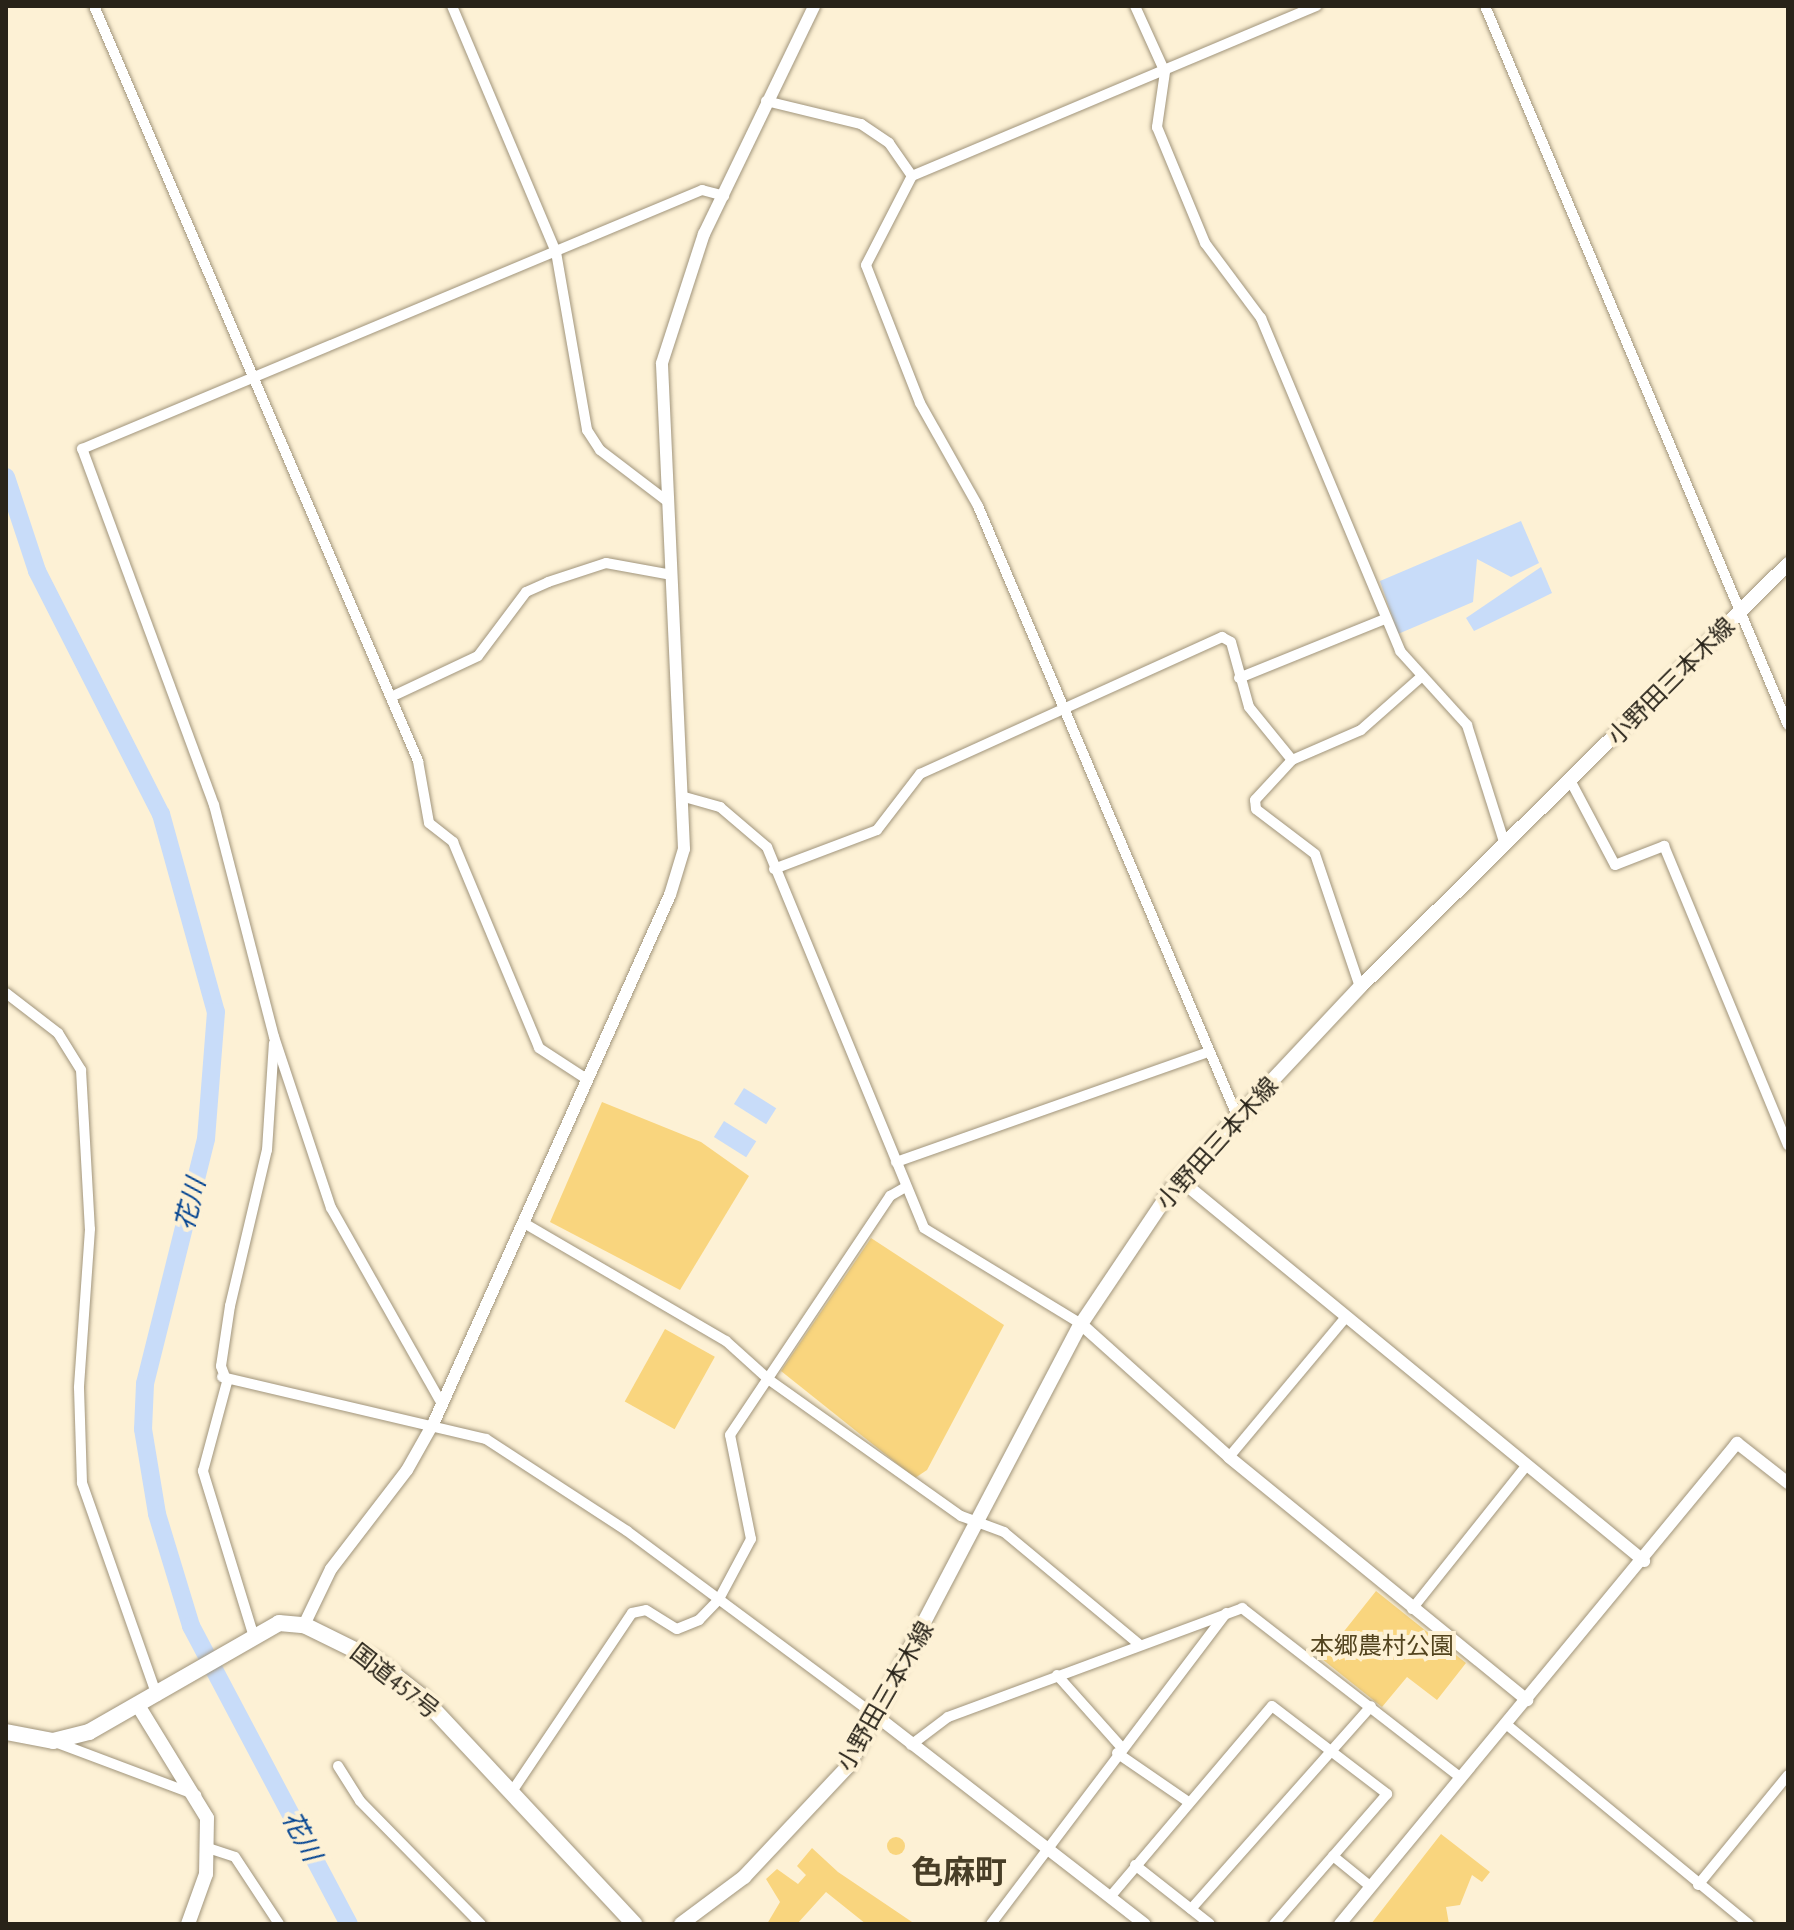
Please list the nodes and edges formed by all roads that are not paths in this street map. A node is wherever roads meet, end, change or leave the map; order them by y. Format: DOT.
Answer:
graph roads {
  1 [pos="94,6"];
  2 [pos="452,6"];
  3 [pos="814,6"];
  4 [pos="1135,6"];
  5 [pos="1317,6"];
  6 [pos="1485,6"];
  7 [pos="1165,72"];
  8 [pos="766,101"];
  9 [pos="912,176"];
  10 [pos="724,196"];
  11 [pos="556,252"];
  12 [pos="254,378"];
  13 [pos="667,501"];
  14 [pos="1788,564"];
  15 [pos="672,575"];
  16 [pos="1741,612"];
  17 [pos="1385,619"];
  18 [pos="1421,677"];
  19 [pos="1239,678"];
  20 [pos="391,697"];
  21 [pos="1064,712"];
  22 [pos="1788,725"];
  23 [pos="1292,760"];
  24 [pos="1570,780"];
  25 [pos="681,796"];
  26 [pos="1505,845"];
  27 [pos="774,869"];
  28 [pos="1360,987"];
  29 [pos="6,993"];
  30 [pos="274,1037"];
  31 [pos="1208,1052"];
  32 [pos="585,1078"];
  33 [pos="1238,1118"];
  34 [pos="1788,1145"];
  35 [pos="896,1162"];
  36 [pos="1179,1179"];
  37 [pos="904,1188"];
  38 [pos="524,1223"];
  39 [pos="1346,1317"];
  40 [pos="1081,1324"];
  41 [pos="222,1377"];
  42 [pos="768,1379"];
  43 [pos="442,1404"];
  44 [pos="434,1422"];
  45 [pos="1229,1457"];
  46 [pos="1527,1465"];
  47 [pos="1788,1483"];
  48 [pos="979,1522"];
  49 [pos="1644,1561"];
  50 [pos="719,1599"];
  51 [pos="1412,1609"];
  52 [pos="1227,1611"];
  53 [pos="304,1625"];
  54 [pos="254,1637"];
  55 [pos="1139,1644"];
  56 [pos="1057,1675"];
  57 [pos="158,1698"];
  58 [pos="1527,1700"];
  59 [pos="1371,1706"];
  60 [pos="139,1707"];
  61 [pos="879,1718"];
  62 [pos="1506,1724"];
  63 [pos="6,1732"];
  64 [pos="53,1741"];
  65 [pos="911,1745"];
  66 [pos="1331,1750"];
  67 [pos="1120,1751"];
  68 [pos="338,1766"];
  69 [pos="1788,1775"];
  70 [pos="1461,1778"];
  71 [pos="513,1790"];
  72 [pos="197,1795"];
  73 [pos="1187,1801"];
  74 [pos="208,1848"];
  75 [pos="1042,1851"];
  76 [pos="1333,1856"];
  77 [pos="1135,1865"];
  78 [pos="1698,1885"];
  79 [pos="1371,1887"];
  80 [pos="1110,1897"];
  81 [pos="1191,1909"];
  82 [pos="188,1924"];
  83 [pos="279,1924"];
  84 [pos="481,1924"];
  85 [pos="634,1924"];
  86 [pos="681,1924"];
  87 [pos="991,1924"];
  88 [pos="1145,1924"];
  89 [pos="1210,1924"];
  90 [pos="1274,1924"];
  91 [pos="1340,1924"];
  92 [pos="1749,1924"];
  1 -- 12 [label="street"];
  2 -- 11 [label="street"];
  3 -- 8 [label="street"];
  4 -- 7 [label="street"];
  5 -- 7 [label="street"];
  6 -- 16 [label="street"];
  7 -- 9 [label="street"];
  7 -- 17 [label="street"];
  8 -- 9 [label="street"];
  8 -- 10 [label="street"];
  9 -- 21 [label="street"];
  10 -- 11 [label="street"];
  10 -- 13 [label="street"];
  11 -- 12 [label="street"];
  11 -- 13 [label="street"];
  12 -- 20 [label="street"];
  12 -- 30 [label="street"];
  13 -- 15 [label="street"];
  14 -- 16 [label="main road, 小野田三本木線"];
  15 -- 20 [label="street"];
  15 -- 25 [label="street"];
  16 -- 22 [label="street"];
  16 -- 24 [label="main road, 小野田三本木線"];
  17 -- 18 [label="street"];
  17 -- 19 [label="street"];
  18 -- 23 [label="street"];
  18 -- 26 [label="street"];
  19 -- 21 [label="street"];
  19 -- 23 [label="street"];
  20 -- 32 [label="street"];
  21 -- 27 [label="street"];
  21 -- 31 [label="street"];
  23 -- 28 [label="street"];
  24 -- 26 [label="main road, 小野田三本木線"];
  24 -- 34 [label="street"];
  25 -- 27 [label="street"];
  25 -- 32 [label="street"];
  26 -- 28 [label="main road, 小野田三本木線"];
  27 -- 35 [label="street"];
  28 -- 33 [label="main road, 小野田三本木線"];
  29 -- 57 [label="street"];
  30 -- 41 [label="street"];
  30 -- 43 [label="street"];
  31 -- 33 [label="street"];
  31 -- 35 [label="street"];
  32 -- 38 [label="street"];
  33 -- 36 [label="main road, 小野田三本木線"];
  35 -- 37 [label="street"];
  36 -- 39 [label="street"];
  36 -- 40 [label="main road, 小野田三本木線"];
  37 -- 40 [label="street"];
  37 -- 42 [label="street"];
  38 -- 42 [label="street"];
  38 -- 43 [label="street"];
  39 -- 45 [label="street"];
  39 -- 46 [label="street"];
  40 -- 45 [label="street"];
  40 -- 48 [label="main road, 小野田三本木線"];
  41 -- 44 [label="street"];
  41 -- 54 [label="street"];
  42 -- 48 [label="street"];
  42 -- 50 [label="street"];
  43 -- 44 [label="street"];
  44 -- 50 [label="street"];
  44 -- 53 [label="street"];
  45 -- 51 [label="street"];
  46 -- 49 [label="street"];
  46 -- 51 [label="street"];
  47 -- 49 [label="street"];
  48 -- 55 [label="street"];
  48 -- 61 [label="main road, 小野田三本木線"];
  49 -- 58 [label="street"];
  50 -- 61 [label="street"];
  50 -- 71 [label="street"];
  51 -- 58 [label="street"];
  52 -- 55 [label="street"];
  52 -- 59 [label="street"];
  52 -- 67 [label="street"];
  53 -- 54 [label="highway"];
  53 -- 71 [label="highway, 国道457号"];
  54 -- 57 [label="highway"];
  55 -- 56 [label="street"];
  56 -- 65 [label="street"];
  56 -- 67 [label="street"];
  57 -- 60 [label="highway"];
  58 -- 62 [label="street"];
  59 -- 66 [label="street"];
  59 -- 70 [label="street"];
  60 -- 64 [label="highway"];
  60 -- 72 [label="main road"];
  61 -- 65 [label="street"];
  61 -- 86 [label="main road, 小野田三本木線"];
  62 -- 70 [label="street"];
  62 -- 78 [label="street"];
  63 -- 64 [label="highway"];
  64 -- 72 [label="street"];
  65 -- 75 [label="street"];
  66 -- 73 [label="street"];
  66 -- 76 [label="street"];
  66 -- 81 [label="street"];
  67 -- 73 [label="street"];
  67 -- 75 [label="street"];
  68 -- 84 [label="street"];
  69 -- 78 [label="street"];
  70 -- 79 [label="street"];
  71 -- 85 [label="highway, 国道457号"];
  72 -- 74 [label="main road"];
  73 -- 77 [label="street"];
  74 -- 82 [label="main road"];
  74 -- 83 [label="street"];
  75 -- 80 [label="street"];
  75 -- 87 [label="street"];
  76 -- 79 [label="street"];
  76 -- 90 [label="street"];
  77 -- 80 [label="street"];
  77 -- 81 [label="street"];
  78 -- 92 [label="street"];
  79 -- 91 [label="street"];
  80 -- 88 [label="street"];
  81 -- 89 [label="street"];
}
